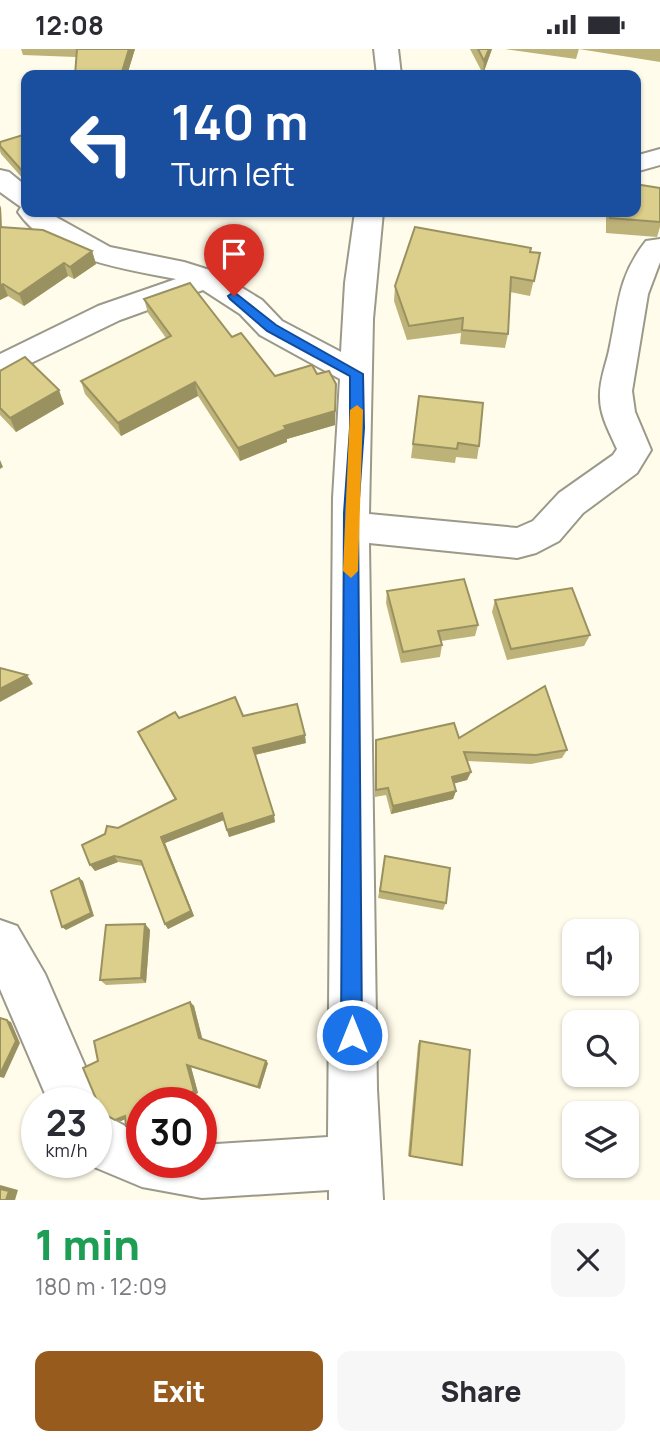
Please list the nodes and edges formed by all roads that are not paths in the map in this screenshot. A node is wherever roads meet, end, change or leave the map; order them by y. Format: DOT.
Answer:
graph roads {
  1 [pos="386,49"];
  2 [pos="388,70"];
  3 [pos="660,156"];
  4 [pos="641,162"];
  5 [pos="0,178"];
  6 [pos="21,196"];
  7 [pos="36,217"];
  8 [pos="386,217"];
  9 [pos="366,226"];
  10 [pos="656,247"];
  11 [pos="206,279"];
  12 [pos="0,367"];
  13 [pos="356,374"];
  14 [pos="647,451"];
  15 [pos="351,527"];
  16 [pos="0,943"];
  17 [pos="68,1087"];
  18 [pos="217,1172"];
  19 [pos="355,1181"];
  1 -- 2 [label="street"];
  3 -- 4 [label="street"];
  5 -- 6 [label="street"];
  7 -- 11 [label="street"];
  8 -- 9 [label="street"];
  9 -- 13 [label="street"];
  10 -- 14 [label="street"];
  11 -- 12 [label="street"];
  11 -- 13 [label="street"];
  13 -- 15 [label="street"];
  14 -- 15 [label="street"];
  15 -- 19 [label="street"];
  16 -- 17 [label="street"];
  18 -- 19 [label="street"];
}
